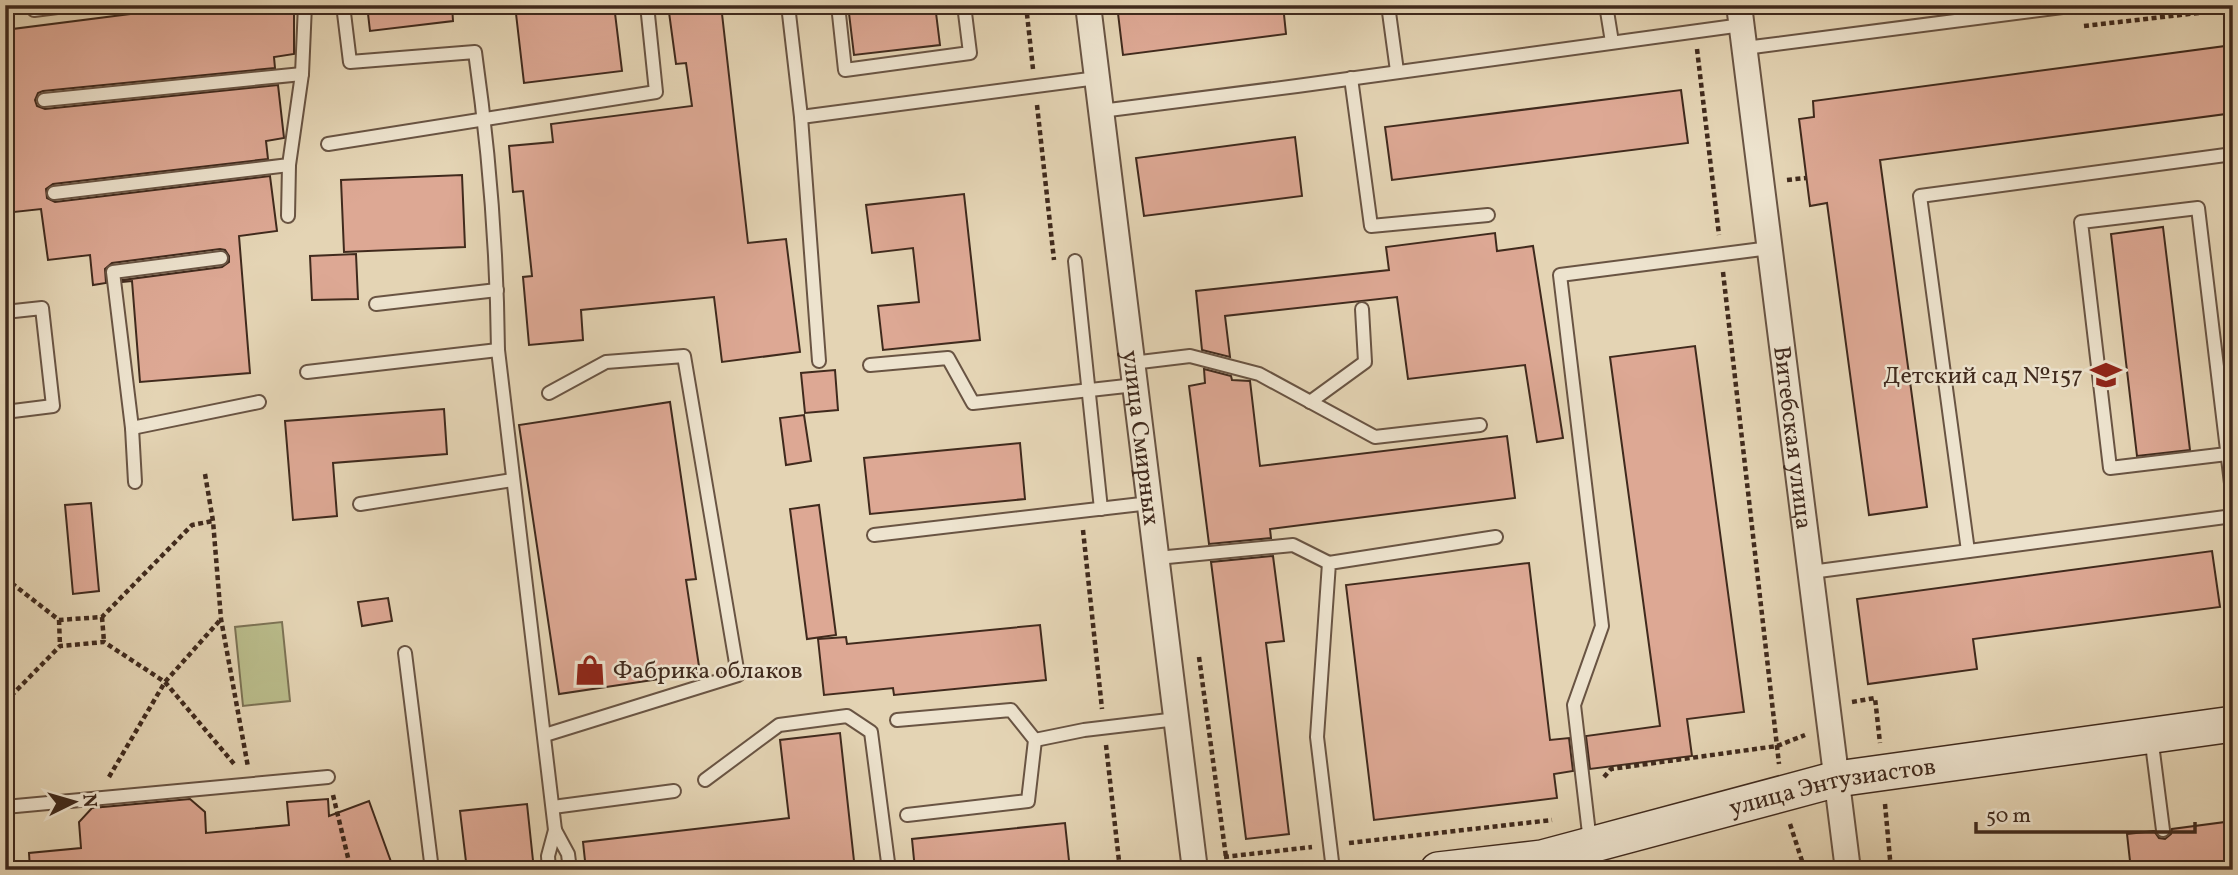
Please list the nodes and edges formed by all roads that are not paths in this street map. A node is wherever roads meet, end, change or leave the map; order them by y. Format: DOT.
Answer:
graph roads {
  1 [pos="74,5"];
  2 [pos="304,5"];
  3 [pos="343,5"];
  4 [pos="647,5"];
  5 [pos="788,5"];
  6 [pos="838,5"];
  7 [pos="964,5"];
  8 [pos="1088,5"];
  9 [pos="1388,5"];
  10 [pos="1606,5"];
  11 [pos="2078,5"];
  12 [pos="34,10"];
  13 [pos="1742,26"];
  14 [pos="1612,42"];
  15 [pos="1397,72"];
  16 [pos="302,74"];
  17 [pos="1097,78"];
  18 [pos="1351,78"];
  19 [pos="44,100"];
  20 [pos="1101,111"];
  21 [pos="801,117"];
  22 [pos="484,118"];
  23 [pos="328,144"];
  24 [pos="2233,154"];
  25 [pos="289,165"];
  26 [pos="54,193"];
  27 [pos="1488,215"];
  28 [pos="288,216"];
  29 [pos="1770,248"];
  30 [pos="221,258"];
  31 [pos="1075,261"];
  32 [pos="497,290"];
  33 [pos="376,304"];
  34 [pos="1362,309"];
  35 [pos="5,312"];
  36 [pos="498,349"];
  37 [pos="819,361"];
  38 [pos="870,365"];
  39 [pos="307,372"];
  40 [pos="1134,374"];
  41 [pos="1088,390"];
  42 [pos="549,393"];
  43 [pos="259,402"];
  44 [pos="1310,402"];
  45 [pos="5,412"];
  46 [pos="1480,425"];
  47 [pos="132,428"];
  48 [pos="2227,454"];
  49 [pos="512,480"];
  50 [pos="135,482"];
  51 [pos="2233,500"];
  52 [pos="1150,503"];
  53 [pos="360,504"];
  54 [pos="1101,509"];
  55 [pos="2233,516"];
  56 [pos="874,535"];
  57 [pos="1496,537"];
  58 [pos="1968,551"];
  59 [pos="1157,558"];
  60 [pos="1329,563"];
  61 [pos="1811,572"];
  62 [pos="405,653"];
  63 [pos="1177,719"];
  64 [pos="897,720"];
  65 [pos="2233,724"];
  66 [pos="545,735"];
  67 [pos="2151,736"];
  68 [pos="1035,740"];
  69 [pos="328,777"];
  70 [pos="1837,779"];
  71 [pos="705,780"];
  72 [pos="674,792"];
  73 [pos="5,807"];
  74 [pos="553,807"];
  75 [pos="907,814"];
  76 [pos="555,830"];
  77 [pos="2163,830"];
  78 [pos="1590,845"];
  79 [pos="1195,865"];
  80 [pos="432,870"];
  81 [pos="549,870"];
  82 [pos="570,870"];
  83 [pos="888,870"];
  84 [pos="1333,870"];
  85 [pos="1438,870"];
  86 [pos="1848,870"];
  1 -- 12 [label="lane"];
  2 -- 16 [label="lane"];
  3 -- 22 [label="lane"];
  4 -- 22 [label="lane"];
  5 -- 21 [label="lane"];
  6 -- 7 [label="lane"];
  8 -- 17 [label="street, улица Смирных"];
  9 -- 15 [label="lane"];
  10 -- 14 [label="lane"];
  11 -- 13 [label="lane"];
  13 -- 14 [label="lane"];
  13 -- 29 [label="street, Витебская улица"];
  14 -- 15 [label="lane"];
  15 -- 18 [label="lane"];
  16 -- 19 [label="lane"];
  16 -- 25 [label="lane"];
  17 -- 20 [label="street, улица Смирных"];
  17 -- 21 [label="lane"];
  18 -- 20 [label="lane"];
  18 -- 27 [label="lane"];
  20 -- 40 [label="street, улица Смирных"];
  21 -- 37 [label="lane"];
  22 -- 23 [label="lane"];
  22 -- 32 [label="lane"];
  24 -- 58 [label="lane"];
  25 -- 26 [label="lane"];
  25 -- 28 [label="lane"];
  29 -- 61 [label="street, Витебская улица"];
  29 -- 78 [label="lane"];
  30 -- 47 [label="lane"];
  31 -- 41 [label="lane"];
  32 -- 33 [label="lane"];
  32 -- 36 [label="lane"];
  34 -- 44 [label="lane"];
  35 -- 45 [label="lane"];
  36 -- 39 [label="lane"];
  36 -- 49 [label="lane"];
  38 -- 41 [label="lane"];
  40 -- 41 [label="lane"];
  40 -- 44 [label="lane"];
  40 -- 52 [label="street, улица Смирных"];
  41 -- 54 [label="lane"];
  42 -- 66 [label="lane"];
  43 -- 47 [label="lane"];
  44 -- 46 [label="lane"];
  47 -- 50 [label="lane"];
  48 -- 48 [label="lane"];
  48 -- 51 [label="lane"];
  49 -- 53 [label="lane"];
  49 -- 66 [label="lane"];
  52 -- 54 [label="lane"];
  52 -- 59 [label="street, улица Смирных"];
  54 -- 56 [label="lane"];
  55 -- 58 [label="lane"];
  57 -- 60 [label="lane"];
  58 -- 61 [label="lane"];
  59 -- 60 [label="lane"];
  59 -- 63 [label="street, улица Смирных"];
  60 -- 84 [label="lane"];
  61 -- 70 [label="street, Витебская улица"];
  62 -- 80 [label="lane"];
  63 -- 68 [label="lane"];
  63 -- 79 [label="street, улица Смирных"];
  64 -- 68 [label="lane"];
  65 -- 67 [label="main road, улица Энтузиастов"];
  66 -- 74 [label="lane"];
  67 -- 70 [label="main road, улица Энтузиастов"];
  67 -- 77 [label="lane"];
  68 -- 75 [label="lane"];
  69 -- 73 [label="lane"];
  70 -- 78 [label="main road, улица Энтузиастов"];
  70 -- 86 [label="street, Витебская улица"];
  71 -- 83 [label="lane"];
  72 -- 74 [label="lane"];
  74 -- 76 [label="lane"];
  76 -- 81 [label="lane"];
  76 -- 82 [label="lane"];
  78 -- 85 [label="main road, улица Энтузиастов"];
}
